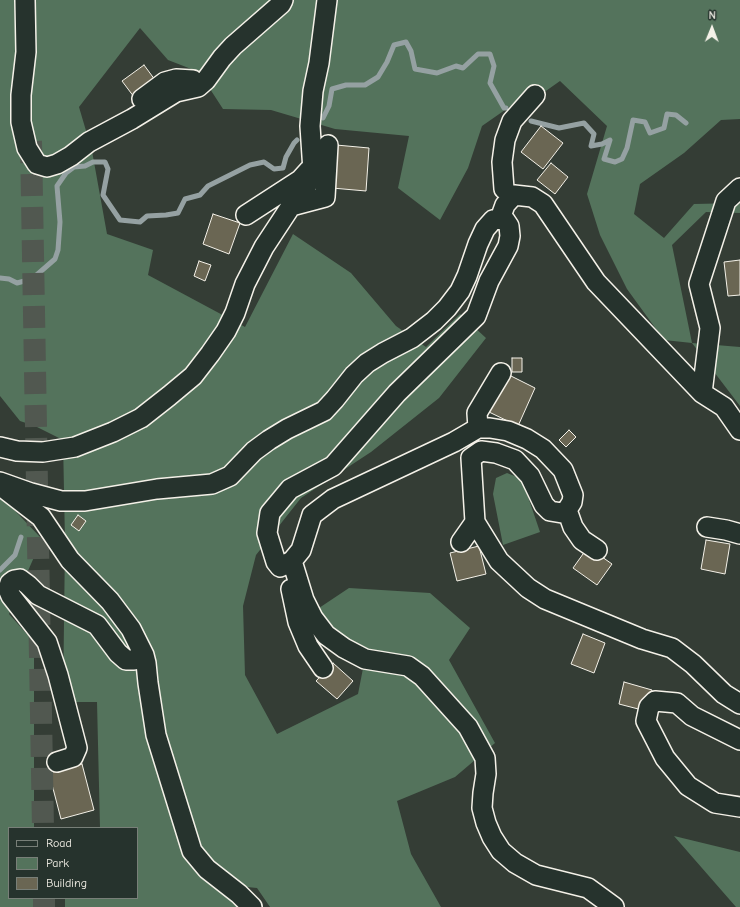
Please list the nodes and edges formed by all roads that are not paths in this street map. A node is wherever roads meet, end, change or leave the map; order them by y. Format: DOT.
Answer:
graph roads {
  1 [pos="25,0"];
  2 [pos="284,0"];
  3 [pos="328,0"];
  4 [pos="206,80"];
  5 [pos="535,95"];
  6 [pos="142,99"];
  7 [pos="320,145"];
  8 [pos="517,171"];
  9 [pos="740,188"];
  10 [pos="503,204"];
  11 [pos="246,215"];
  12 [pos="501,373"];
  13 [pos="702,393"];
  14 [pos="478,428"];
  15 [pos="740,430"];
  16 [pos="0,446"];
  17 [pos="0,482"];
  18 [pos="0,486"];
  19 [pos="567,510"];
  20 [pos="475,522"];
  21 [pos="707,527"];
  22 [pos="740,534"];
  23 [pos="461,542"];
  24 [pos="597,550"];
  25 [pos="286,564"];
  26 [pos="144,655"];
  27 [pos="323,668"];
  28 [pos="740,704"];
  29 [pos="740,740"];
  30 [pos="57,762"];
  31 [pos="740,807"];
  32 [pos="252,907"];
  33 [pos="614,907"];
  1 -- 4 [label="street"];
  2 -- 4 [label="street"];
  3 -- 7 [label="street"];
  4 -- 6 [label="street"];
  5 -- 10 [label="street"];
  7 -- 11 [label="street"];
  7 -- 16 [label="street"];
  8 -- 10 [label="street"];
  9 -- 13 [label="street"];
  10 -- 13 [label="street"];
  10 -- 17 [label="street"];
  10 -- 25 [label="street"];
  12 -- 14 [label="street"];
  13 -- 15 [label="street"];
  14 -- 19 [label="street"];
  14 -- 25 [label="street"];
  18 -- 26 [label="street"];
  19 -- 20 [label="street"];
  19 -- 24 [label="street"];
  20 -- 23 [label="street"];
  20 -- 28 [label="street"];
  21 -- 22 [label="street"];
  25 -- 27 [label="street"];
  25 -- 33 [label="street"];
  26 -- 30 [label="street"];
  26 -- 32 [label="street"];
  29 -- 31 [label="street"];
}
